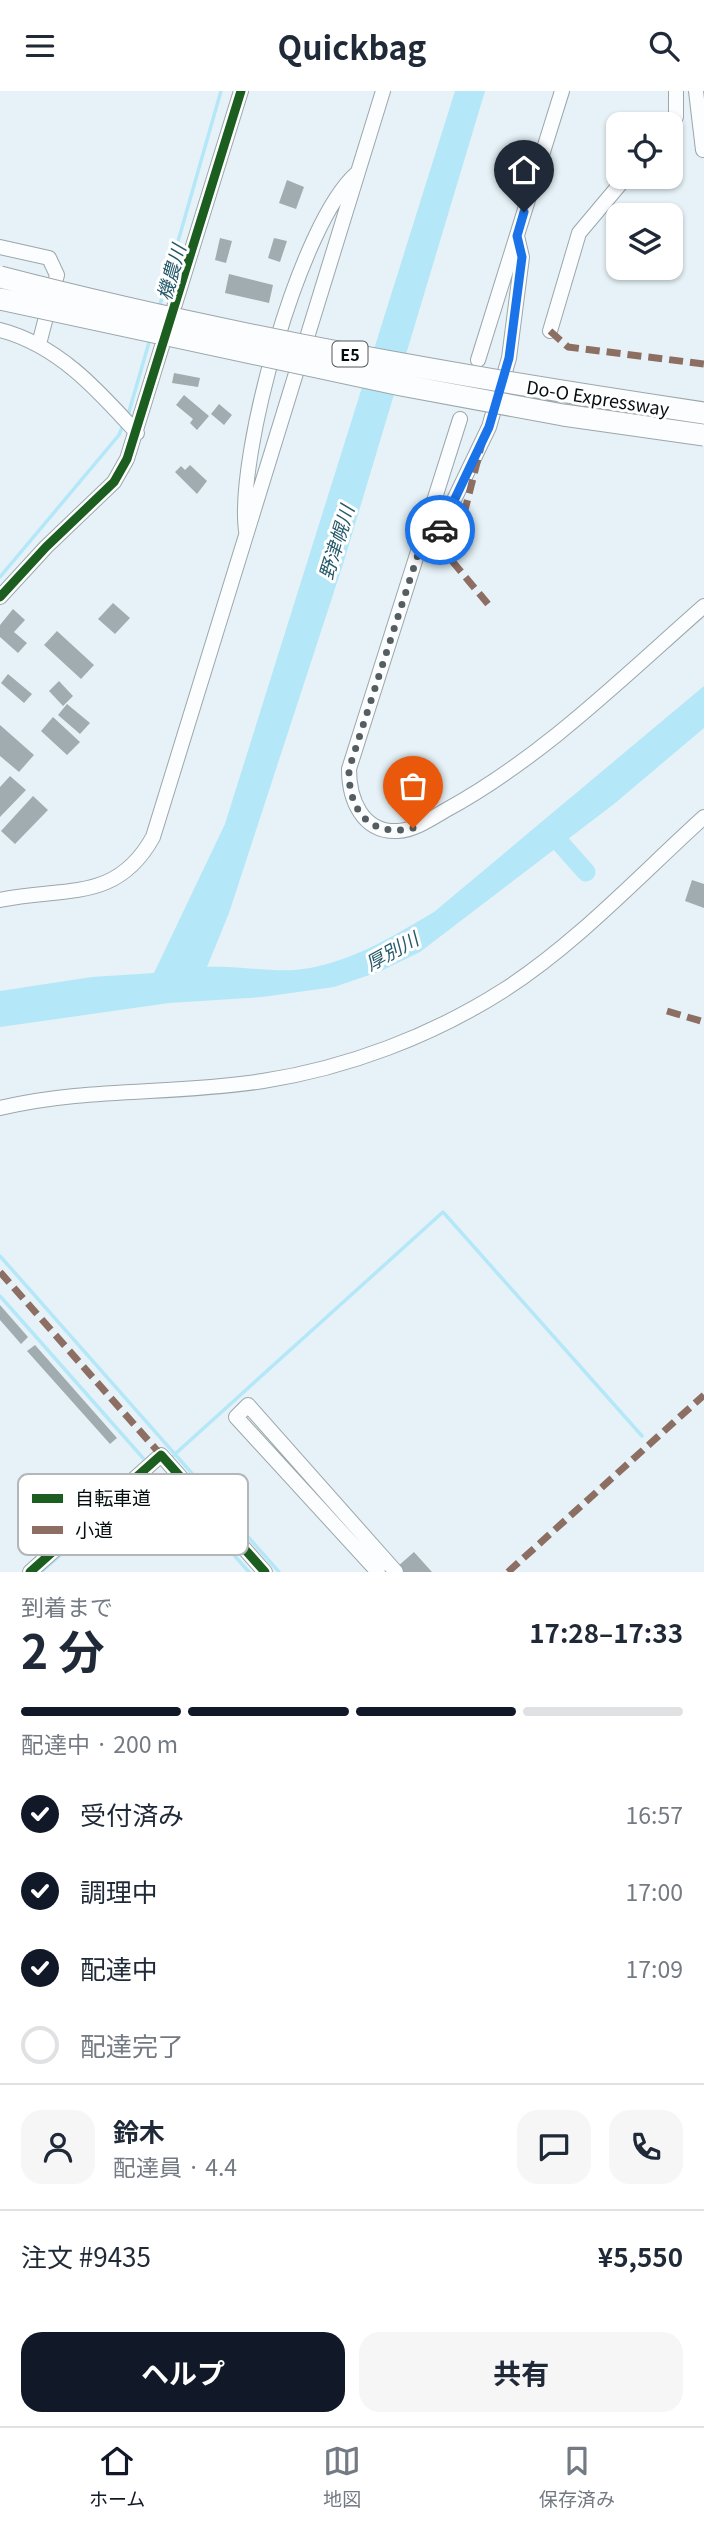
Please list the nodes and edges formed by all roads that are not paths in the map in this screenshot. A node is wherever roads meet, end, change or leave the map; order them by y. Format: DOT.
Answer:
graph roads {
  1 [pos="241,91"];
  2 [pos="383,91"];
  3 [pos="562,91"];
  4 [pos="676,91"];
  5 [pos="696,91"];
  6 [pos="676,112"];
  7 [pos="702,150"];
  8 [pos="358,172"];
  9 [pos="616,189"];
  10 [pos="517,236"];
  11 [pos="0,247"];
  12 [pos="0,277"];
  13 [pos="0,299"];
  14 [pos="0,330"];
  15 [pos="550,331"];
  16 [pos="39,344"];
  17 [pos="478,360"];
  18 [pos="704,413"];
  19 [pos="460,419"];
  20 [pos="133,429"];
  21 [pos="704,435"];
  22 [pos="247,535"];
  23 [pos="422,542"];
  24 [pos="0,597"];
  25 [pos="704,606"];
  26 [pos="704,817"];
  27 [pos="0,900"];
  28 [pos="0,1108"];
  29 [pos="140,1474"];
  30 [pos="178,1474"];
  31 [pos="248,1553"];
  32 [pos="49,1555"];
  33 [pos="30,1572"];
  34 [pos="265,1572"];
  35 [pos="378,1572"];
  36 [pos="395,1572"];
  1 -- 20 [label="street"];
  2 -- 8 [label="street"];
  3 -- 10 [label="street"];
  4 -- 6 [label="street"];
  5 -- 7 [label="street"];
  8 -- 22 [label="street"];
  8 -- 22 [label="street"];
  9 -- 15 [label="street"];
  10 -- 17 [label="street"];
  10 -- 23 [label="street"];
  11 -- 16 [label="street"];
  12 -- 18 [label="highway, Do-O Expressway / E5, bridge"];
  13 -- 21 [label="highway, Do-O Expressway / E5, bridge"];
  14 -- 16 [label="street"];
  16 -- 20 [label="street"];
  19 -- 23 [label="street"];
  20 -- 24 [label="street"];
  22 -- 27 [label="street"];
  23 -- 25 [label="street"];
  26 -- 28 [label="street"];
  29 -- 30 [label="street"];
  31 -- 34 [label="street"];
  32 -- 33 [label="street"];
  35 -- 36 [label="street"];
}
